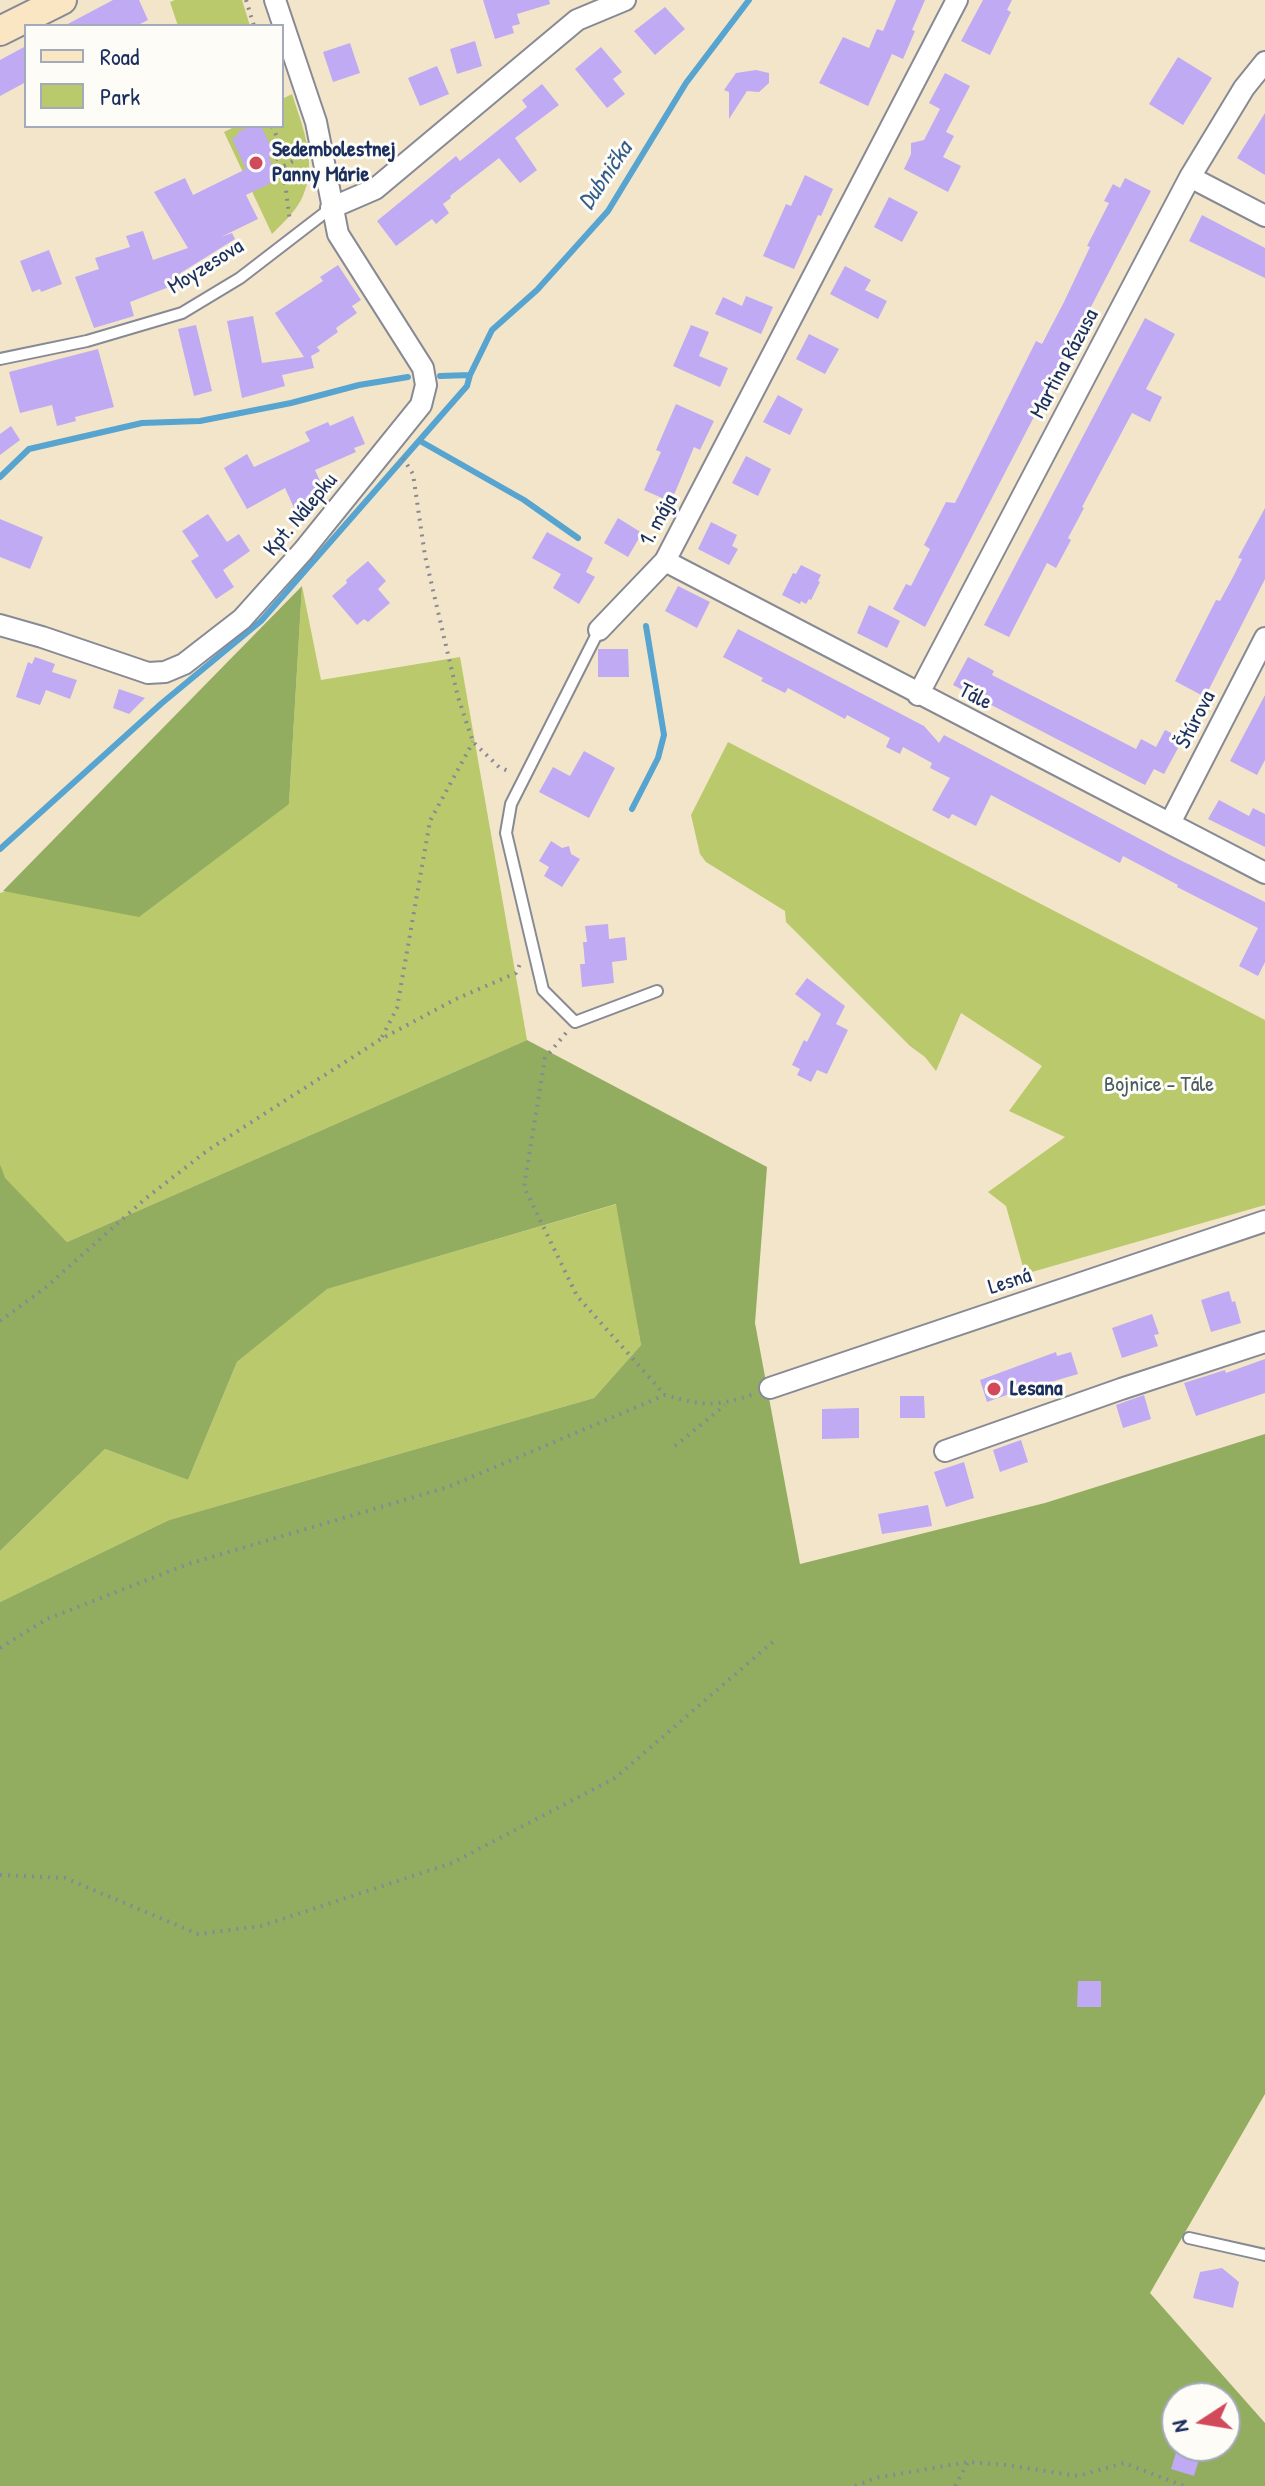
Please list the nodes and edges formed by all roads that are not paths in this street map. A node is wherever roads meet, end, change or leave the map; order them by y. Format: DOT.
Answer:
graph roads {
  1 [pos="62,0"];
  2 [pos="275,0"];
  3 [pos="625,0"];
  4 [pos="957,0"];
  5 [pos="283,24"];
  6 [pos="284,27"];
  7 [pos="0,31"];
  8 [pos="1265,62"];
  9 [pos="1190,177"];
  10 [pos="331,208"];
  11 [pos="1265,216"];
  12 [pos="0,359"];
  13 [pos="665,561"];
  14 [pos="0,625"];
  15 [pos="599,630"];
  16 [pos="1265,638"];
  17 [pos="918,695"];
  18 [pos="1170,823"];
  19 [pos="1265,873"];
  20 [pos="657,991"];
  21 [pos="1265,1221"];
  22 [pos="1265,1342"];
  23 [pos="770,1388"];
  24 [pos="945,1451"];
  25 [pos="1189,2238"];
  26 [pos="1265,2255"];
  1 -- 7 [label="street"];
  2 -- 5 [label="street"];
  3 -- 10 [label="street, Moyzesova"];
  4 -- 13 [label="street, 1. mája"];
  6 -- 10 [label="street"];
  8 -- 9 [label="street, Martina Rázusa"];
  9 -- 11 [label="street"];
  9 -- 17 [label="street, Martina Rázusa"];
  10 -- 12 [label="lane, Moyzesova"];
  10 -- 14 [label="street, Kpt. Nálepku"];
  13 -- 15 [label="street, 1. mája"];
  13 -- 17 [label="street, Tále"];
  15 -- 20 [label="lane, 1. mája"];
  16 -- 18 [label="street, Štúrova"];
  17 -- 18 [label="street, Tále"];
  18 -- 19 [label="street, Tále"];
  21 -- 23 [label="street, Lesná"];
  22 -- 24 [label="street"];
  25 -- 26 [label="lane"];
}
